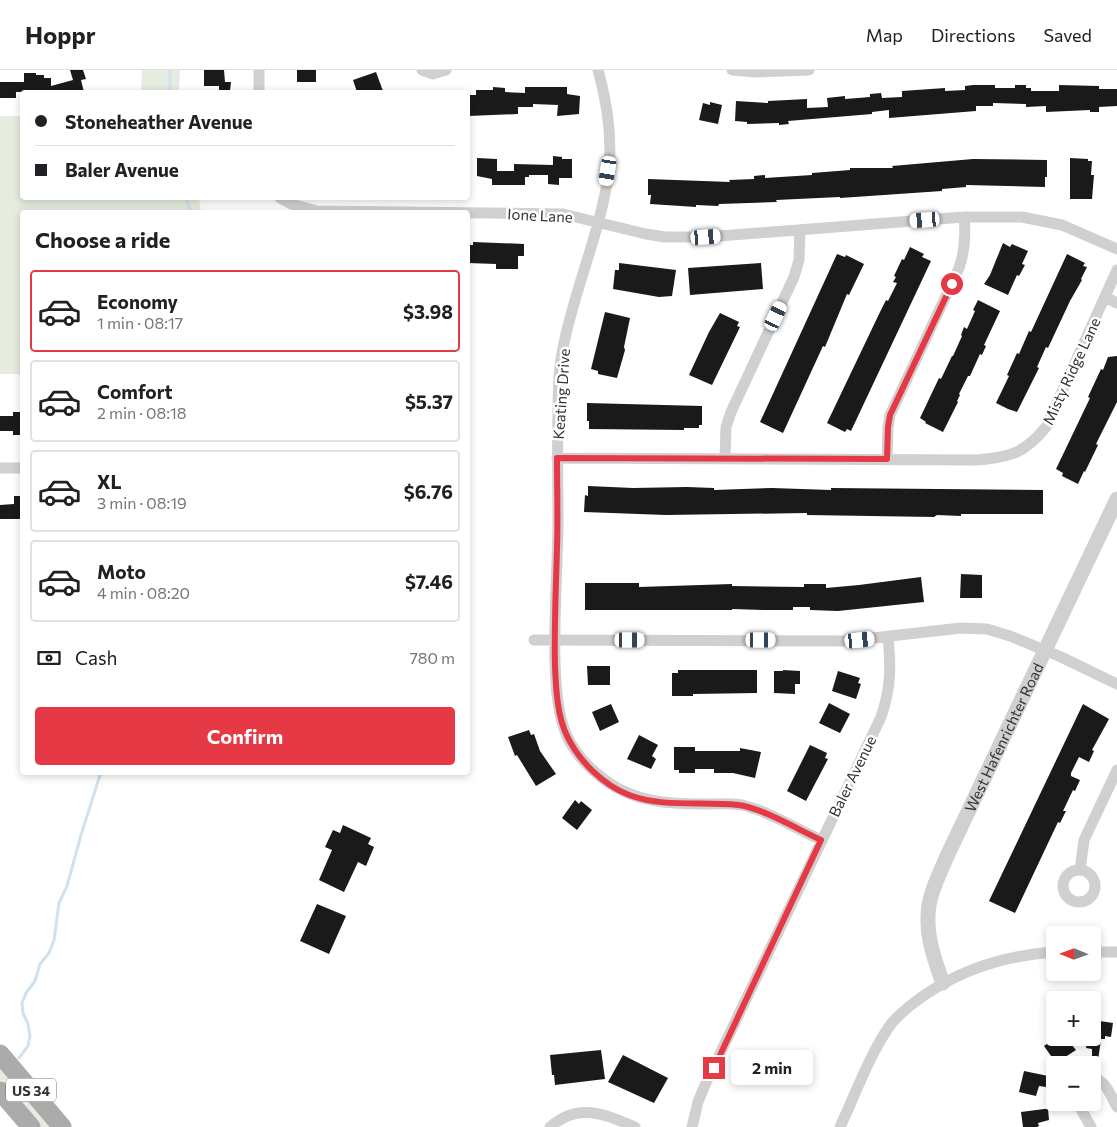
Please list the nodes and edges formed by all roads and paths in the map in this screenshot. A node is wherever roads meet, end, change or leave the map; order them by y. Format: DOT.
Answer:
graph roads {
  1 [pos="259,70"];
  2 [pos="422,70"];
  3 [pos="446,70"];
  4 [pos="598,70"];
  5 [pos="732,70"];
  6 [pos="809,70"];
  7 [pos="259,90"];
  8 [pos="283,200"];
  9 [pos="313,210"];
  10 [pos="470,212"];
  11 [pos="964,217"];
  12 [pos="598,221"];
  13 [pos="800,230"];
  14 [pos="1117,248"];
  15 [pos="1117,270"];
  16 [pos="1105,297"];
  17 [pos="1117,303"];
  18 [pos="557,458"];
  19 [pos="725,458"];
  20 [pos="887,459"];
  21 [pos="0,468"];
  22 [pos="20,468"];
  23 [pos="1117,499"];
  24 [pos="888,637"];
  25 [pos="534,640"];
  26 [pos="554,640"];
  27 [pos="1045,651"];
  28 [pos="1117,684"];
  29 [pos="1117,770"];
  30 [pos="821,840"];
  31 [pos="1080,870"];
  32 [pos="1101,952"];
  33 [pos="1117,952"];
  34 [pos="1046,953"];
  35 [pos="942,983"];
  36 [pos="0,1054"];
  37 [pos="1101,1080"];
  38 [pos="0,1091"];
  39 [pos="1117,1107"];
  40 [pos="1082,1111"];
  41 [pos="32,1127"];
  42 [pos="62,1127"];
  43 [pos="550,1127"];
  44 [pos="634,1127"];
  45 [pos="692,1127"];
  46 [pos="840,1127"];
  47 [pos="1091,1127"];
  1 -- 7 [label="street"];
  2 -- 3 [label="street"];
  4 -- 12 [label="street, Keating Drive"];
  5 -- 6 [label="street"];
  8 -- 9 [label="street, Ione Lane"];
  10 -- 12 [label="street, Ione Lane"];
  11 -- 13 [label="street, Ione Lane"];
  11 -- 14 [label="street, Ione Lane"];
  11 -- 20 [label="street"];
  12 -- 13 [label="street, Ione Lane"];
  12 -- 18 [label="street, Keating Drive"];
  13 -- 19 [label="street"];
  15 -- 16 [label="street, Misty Ridge Lane"];
  16 -- 17 [label="street"];
  16 -- 20 [label="street, Misty Ridge Lane"];
  18 -- 19 [label="street, Misty Ridge Lane"];
  18 -- 26 [label="street, Keating Drive"];
  19 -- 20 [label="street, Misty Ridge Lane"];
  21 -- 22 [label="street"];
  23 -- 27 [label="street, West Hafenrichter Road"];
  24 -- 26 [label="street"];
  24 -- 27 [label="street"];
  24 -- 30 [label="street, Baler Avenue"];
  25 -- 26 [label="street"];
  26 -- 30 [label="street, Keating Drive"];
  27 -- 28 [label="street"];
  27 -- 35 [label="street, West Hafenrichter Road"];
  29 -- 31 [label="street"];
  30 -- 45 [label="street, Baler Avenue"];
  32 -- 33 [label="street"];
  34 -- 35 [label="street"];
  35 -- 46 [label="street"];
  36 -- 42 [label="main road, US 34"];
  37 -- 39 [label="street"];
  38 -- 41 [label="main road, US 34"];
  40 -- 47 [label="street"];
  43 -- 44 [label="street"];
}
